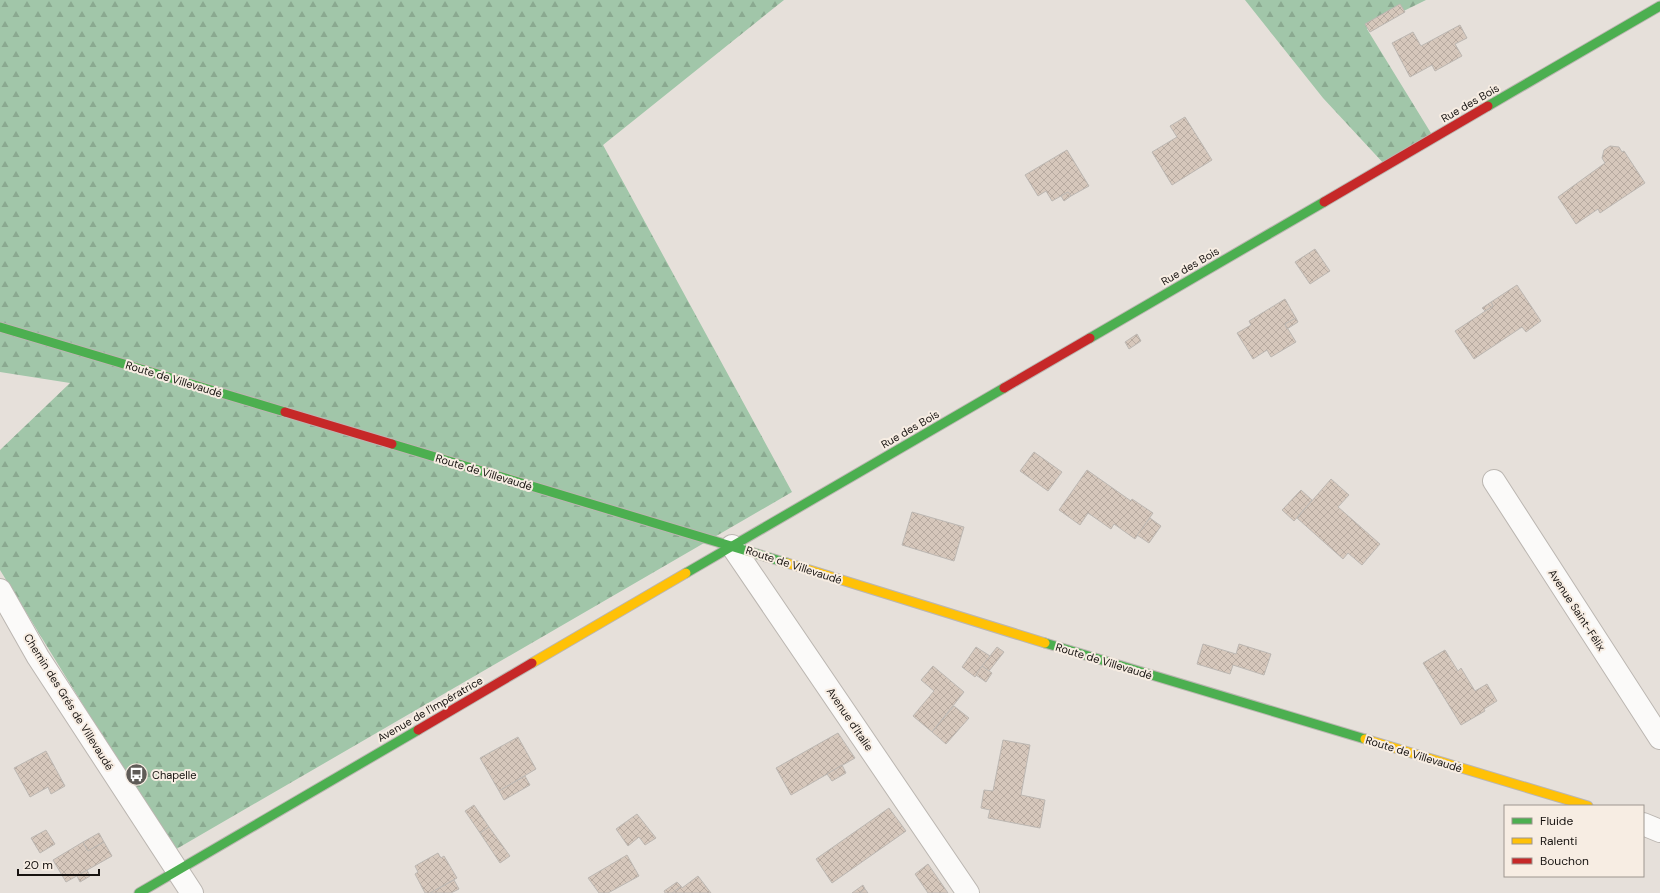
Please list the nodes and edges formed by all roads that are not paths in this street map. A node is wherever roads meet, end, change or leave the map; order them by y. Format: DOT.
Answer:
graph roads {
  1 [pos="1660,6"];
  2 [pos="0,327"];
  3 [pos="1494,481"];
  4 [pos="732,546"];
  5 [pos="0,590"];
  6 [pos="1660,738"];
  7 [pos="1585,805"];
  8 [pos="1644,824"];
  9 [pos="1660,831"];
  10 [pos="177,871"];
  11 [pos="139,893"];
  12 [pos="192,893"];
  13 [pos="968,893"];
  1 -- 4 [label="street, Rue des Bois"];
  2 -- 4 [label="street, Route de Villevaudé"];
  3 -- 6 [label="street, Avenue Saint-Félix"];
  4 -- 7 [label="street, Route de Villevaudé"];
  4 -- 10 [label="street, Avenue de l'Impératrice"];
  4 -- 13 [label="street, Avenue d'Italie"];
  5 -- 10 [label="street, Chemin des Grés de Villevaudé"];
  8 -- 9 [label="street"];
  10 -- 11 [label="street, Avenue de l'Impératrice"];
  10 -- 12 [label="street, Chemin des Grés de Villevaudé"];
}
